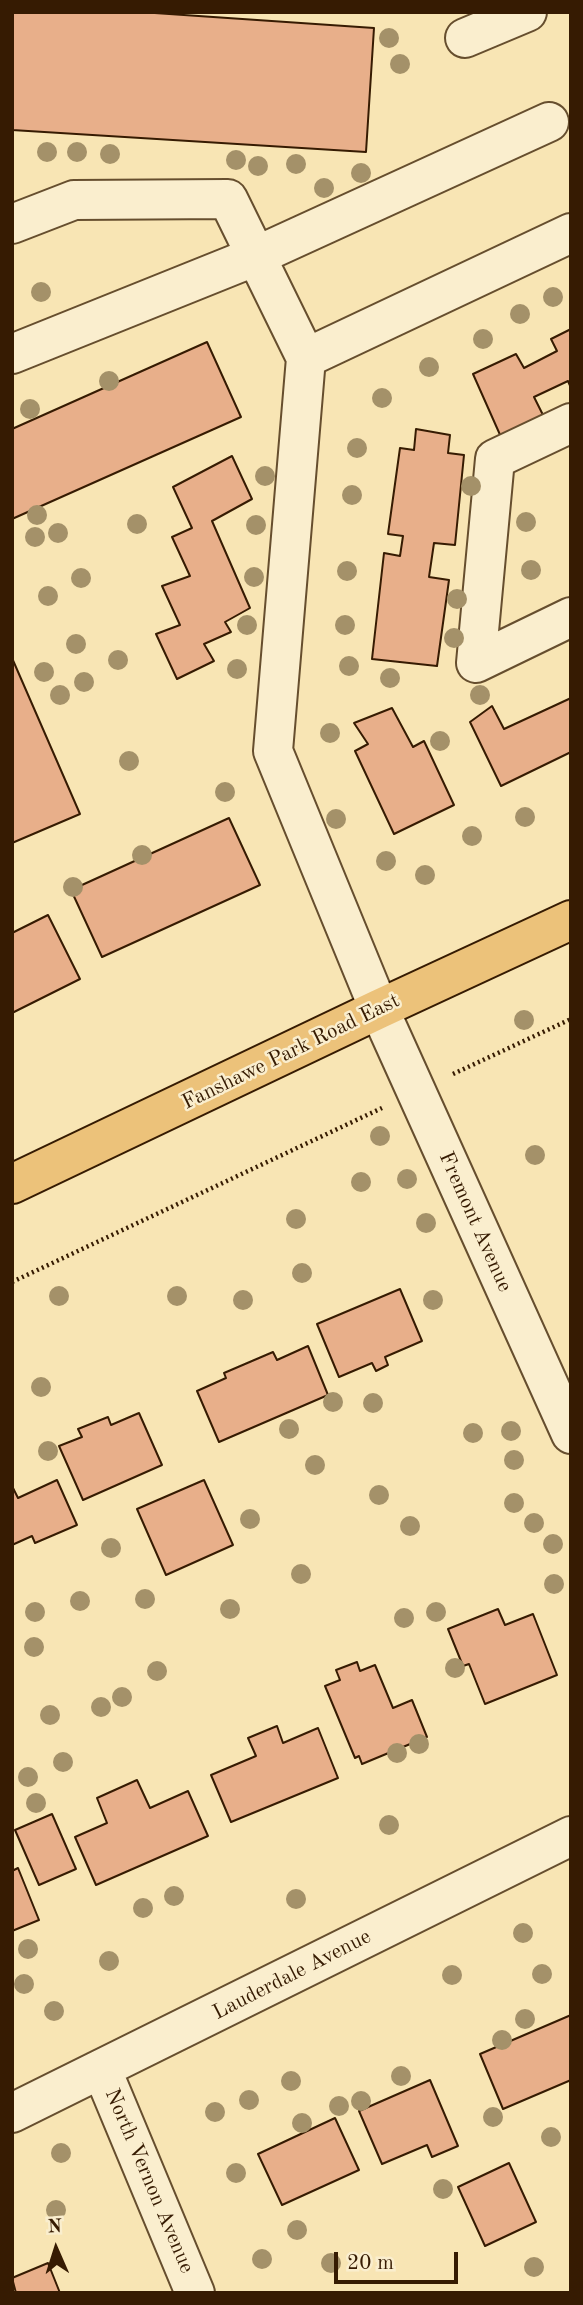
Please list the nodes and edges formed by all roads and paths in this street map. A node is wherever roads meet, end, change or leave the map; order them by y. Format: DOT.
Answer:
graph roads {
  1 [pos="527,12"];
  2 [pos="465,38"];
  3 [pos="549,122"];
  4 [pos="12,223"];
  5 [pos="571,233"];
  6 [pos="256,256"];
  7 [pos="12,354"];
  8 [pos="306,358"];
  9 [pos="571,423"];
  10 [pos="571,617"];
  11 [pos="571,920"];
  12 [pos="379,1009"];
  13 [pos="571,1019"];
  14 [pos="400,1099"];
  15 [pos="12,1184"];
  16 [pos="12,1282"];
  17 [pos="571,1434"];
  18 [pos="571,1836"];
  19 [pos="102,2070"];
  20 [pos="12,2113"];
  21 [pos="195,2293"];
  1 -- 2 [label="street"];
  3 -- 6 [label="street"];
  4 -- 6 [label="street"];
  5 -- 8 [label="street"];
  6 -- 7 [label="street"];
  6 -- 8 [label="street"];
  8 -- 12 [label="street, Fremont Avenue"];
  9 -- 10 [label="street"];
  11 -- 12 [label="main road, Fanshawe Park Road East"];
  12 -- 14 [label="street, Fremont Avenue"];
  12 -- 15 [label="main road, Fanshawe Park Road East"];
  13 -- 14 [label="path"];
  14 -- 16 [label="path"];
  14 -- 16 [label="path"];
  14 -- 17 [label="street, Fremont Avenue"];
  18 -- 19 [label="street, Lauderdale Avenue"];
  19 -- 20 [label="street, Lauderdale Avenue"];
  19 -- 21 [label="street, North Vernon Avenue"];
}
